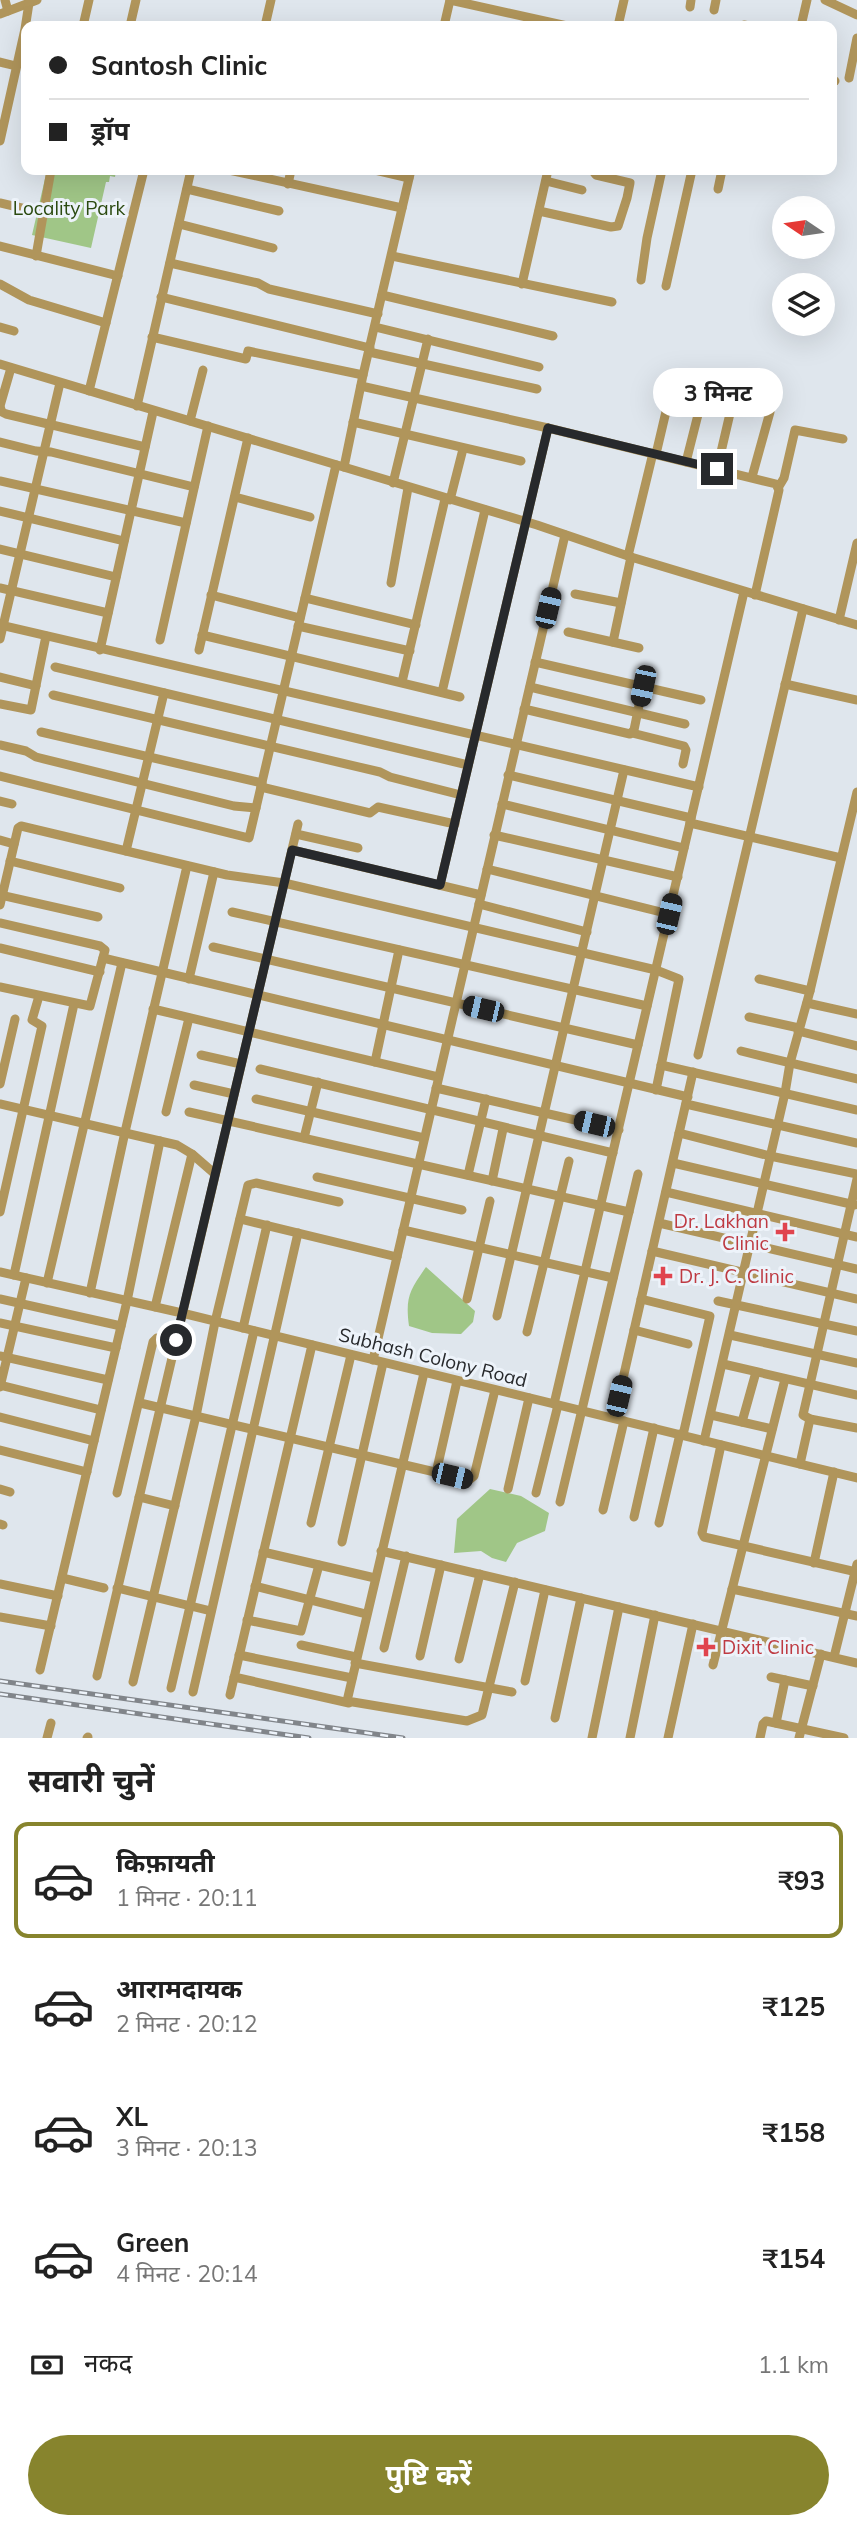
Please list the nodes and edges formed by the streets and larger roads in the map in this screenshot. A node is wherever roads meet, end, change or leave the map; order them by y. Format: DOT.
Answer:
graph roads {
  1 [pos="5,0"];
  2 [pos="89,0"];
  3 [pos="136,0"];
  4 [pos="271,0"];
  5 [pos="450,0"];
  6 [pos="624,0"];
  7 [pos="807,0"];
  8 [pos="825,0"];
  9 [pos="33,1"];
  10 [pos="4,12"];
  11 [pos="857,15"];
  12 [pos="28,21"];
  13 [pos="84,21"];
  14 [pos="131,21"];
  15 [pos="266,21"];
  16 [pos="445,21"];
  17 [pos="545,21"];
  18 [pos="619,21"];
  19 [pos="802,21"];
  20 [pos="857,37"];
  21 [pos="21,47"];
  22 [pos="0,62"];
  23 [pos="16,66"];
  24 [pos="849,78"];
  25 [pos="0,141"];
  26 [pos="50,175"];
  27 [pos="143,175"];
  28 [pos="190,175"];
  29 [pos="250,175"];
  30 [pos="291,175"];
  31 [pos="410,175"];
  32 [pos="547,175"];
  33 [pos="596,175"];
  34 [pos="661,175"];
  35 [pos="691,175"];
  36 [pos="721,175"];
  37 [pos="546,181"];
  38 [pos="288,184"];
  39 [pos="187,189"];
  40 [pos="718,189"];
  41 [pos="582,190"];
  42 [pos="0,203"];
  43 [pos="402,208"];
  44 [pos="279,211"];
  45 [pos="539,211"];
  46 [pos="43,213"];
  47 [pos="179,224"];
  48 [pos="0,246"];
  49 [pos="273,248"];
  50 [pos="36,256"];
  51 [pos="392,257"];
  52 [pos="170,263"];
  53 [pos="118,276"];
  54 [pos="641,280"];
  55 [pos="0,284"];
  56 [pos="522,284"];
  57 [pos="666,286"];
  58 [pos="382,295"];
  59 [pos="161,297"];
  60 [pos="612,302"];
  61 [pos="378,314"];
  62 [pos="106,323"];
  63 [pos="0,327"];
  64 [pos="375,327"];
  65 [pos="14,331"];
  66 [pos="553,336"];
  67 [pos="152,337"];
  68 [pos="428,340"];
  69 [pos="369,350"];
  70 [pos="0,364"];
  71 [pos="422,364"];
  72 [pos="539,367"];
  73 [pos="11,368"];
  74 [pos="203,370"];
  75 [pos="363,376"];
  76 [pos="60,383"];
  77 [pos="361,386"];
  78 [pos="672,386"];
  79 [pos="705,387"];
  80 [pos="537,389"];
  81 [pos="89,391"];
  82 [pos="412,397"];
  83 [pos="732,405"];
  84 [pos="0,406"];
  85 [pos="136,406"];
  86 [pos="153,412"];
  87 [pos="770,412"];
  88 [pos="190,421"];
  89 [pos="353,422"];
  90 [pos="50,425"];
  91 [pos="208,426"];
  92 [pos="548,428"];
  93 [pos="405,436"];
  94 [pos="248,438"];
  95 [pos="843,439"];
  96 [pos="0,442"];
  97 [pos="145,447"];
  98 [pos="463,449"];
  99 [pos="44,451"];
  100 [pos="655,454"];
  101 [pos="521,461"];
  102 [pos="686,462"];
  103 [pos="340,466"];
  104 [pos="717,469"];
  105 [pos="139,475"];
  106 [pos="752,477"];
  107 [pos="0,481"];
  108 [pos="393,483"];
  109 [pos="194,488"];
  110 [pos="408,488"];
  111 [pos="778,488"];
  112 [pos="35,490"];
  113 [pos="235,497"];
  114 [pos="448,499"];
  115 [pos="131,510"];
  116 [pos="485,510"];
  117 [pos="0,511"];
  118 [pos="310,517"];
  119 [pos="28,518"];
  120 [pos="525,522"];
  121 [pos="186,523"];
  122 [pos="565,535"];
  123 [pos="124,541"];
  124 [pos="857,544"];
  125 [pos="0,548"];
  126 [pos="20,553"];
  127 [pos="629,557"];
  128 [pos="116,577"];
  129 [pos="391,583"];
  130 [pos="0,588"];
  131 [pos="11,590"];
  132 [pos="744,592"];
  133 [pos="575,594"];
  134 [pos="211,595"];
  135 [pos="755,595"];
  136 [pos="305,598"];
  137 [pos="621,603"];
  138 [pos="803,609"];
  139 [pos="108,613"];
  140 [pos="839,620"];
  141 [pos="299,622"];
  142 [pos="415,625"];
  143 [pos="857,625"];
  144 [pos="2,626"];
  145 [pos="568,632"];
  146 [pos="202,635"];
  147 [pos="46,636"];
  148 [pos="0,639"];
  149 [pos="160,640"];
  150 [pos="613,642"];
  151 [pos="639,648"];
  152 [pos="100,650"];
  153 [pos="199,650"];
  154 [pos="410,651"];
  155 [pos="291,655"];
  156 [pos="536,662"];
  157 [pos="55,667"];
  158 [pos="0,677"];
  159 [pos="402,682"];
  160 [pos="785,684"];
  161 [pos="36,686"];
  162 [pos="643,686"];
  163 [pos="530,687"];
  164 [pos="283,691"];
  165 [pos="442,692"];
  166 [pos="164,693"];
  167 [pos="53,695"];
  168 [pos="460,697"];
  169 [pos="701,700"];
  170 [pos="857,700"];
  171 [pos="0,704"];
  172 [pos="524,709"];
  173 [pos="637,713"];
  174 [pos="277,719"];
  175 [pos="158,720"];
  176 [pos="685,724"];
  177 [pos="41,732"];
  178 [pos="632,733"];
  179 [pos="476,734"];
  180 [pos="516,744"];
  181 [pos="0,745"];
  182 [pos="270,746"];
  183 [pos="150,757"];
  184 [pos="683,764"];
  185 [pos="468,765"];
  186 [pos="624,770"];
  187 [pos="508,775"];
  188 [pos="0,776"];
  189 [pos="144,784"];
  190 [pos="261,785"];
  191 [pos="699,787"];
  192 [pos="857,792"];
  193 [pos="461,795"];
  194 [pos="0,801"];
  195 [pos="617,802"];
  196 [pos="12,804"];
  197 [pos="502,804"];
  198 [pos="256,808"];
  199 [pos="137,810"];
  200 [pos="691,820"];
  201 [pos="454,824"];
  202 [pos="610,831"];
  203 [pos="495,835"];
  204 [pos="750,835"];
  205 [pos="0,840"];
  206 [pos="14,844"];
  207 [pos="358,848"];
  208 [pos="684,848"];
  209 [pos="292,850"];
  210 [pos="127,851"];
  211 [pos="841,858"];
  212 [pos="10,861"];
  213 [pos="603,861"];
  214 [pos="187,866"];
  215 [pos="487,869"];
  216 [pos="214,872"];
  217 [pos="4,873"];
  218 [pos="678,877"];
  219 [pos="284,883"];
  220 [pos="440,885"];
  221 [pos="120,888"];
  222 [pos="595,895"];
  223 [pos="1,898"];
  224 [pos="480,900"];
  225 [pos="232,912"];
  226 [pos="669,914"];
  227 [pos="99,917"];
  228 [pos="275,922"];
  229 [pos="0,923"];
  230 [pos="473,928"];
  231 [pos="587,932"];
  232 [pos="213,947"];
  233 [pos="0,948"];
  234 [pos="399,950"];
  235 [pos="582,953"];
  236 [pos="103,958"];
  237 [pos="266,959"];
  238 [pos="122,963"];
  239 [pos="465,963"];
  240 [pos="656,970"];
  241 [pos="100,972"];
  242 [pos="162,972"];
  243 [pos="189,979"];
  244 [pos="759,979"];
  245 [pos="0,987"];
  246 [pos="392,988"];
  247 [pos="573,988"];
  248 [pos="810,991"];
  249 [pos="39,996"];
  250 [pos="257,996"];
  251 [pos="456,1002"];
  252 [pos="807,1003"];
  253 [pos="74,1004"];
  254 [pos="648,1006"];
  255 [pos="153,1009"];
  256 [pos="857,1014"];
  257 [pos="749,1017"];
  258 [pos="189,1018"];
  259 [pos="15,1019"];
  260 [pos="384,1025"];
  261 [pos="564,1027"];
  262 [pos="799,1030"];
  263 [pos="249,1032"];
  264 [pos="447,1040"];
  265 [pos="638,1045"];
  266 [pos="857,1046"];
  267 [pos="741,1051"];
  268 [pos="201,1055"];
  269 [pos="698,1055"];
  270 [pos="375,1062"];
  271 [pos="790,1063"];
  272 [pos="241,1064"];
  273 [pos="661,1065"];
  274 [pos="555,1066"];
  275 [pos="260,1069"];
  276 [pos="694,1072"];
  277 [pos="438,1077"];
  278 [pos="857,1079"];
  279 [pos="318,1082"];
  280 [pos="0,1084"];
  281 [pos="194,1085"];
  282 [pos="629,1085"];
  283 [pos="436,1088"];
  284 [pos="656,1090"];
  285 [pos="785,1093"];
  286 [pos="234,1094"];
  287 [pos="256,1099"];
  288 [pos="486,1099"];
  289 [pos="687,1100"];
  290 [pos="0,1104"];
  291 [pos="24,1109"];
  292 [pos="857,1110"];
  293 [pos="431,1111"];
  294 [pos="166,1112"];
  295 [pos="189,1112"];
  296 [pos="311,1112"];
  297 [pos="544,1113"];
  298 [pos="49,1115"];
  299 [pos="228,1121"];
  300 [pos="85,1123"];
  301 [pos="480,1123"];
  302 [pos="778,1125"];
  303 [pos="503,1129"];
  304 [pos="619,1130"];
  305 [pos="125,1132"];
  306 [pos="680,1133"];
  307 [pos="539,1137"];
  308 [pos="304,1138"];
  309 [pos="424,1138"];
  310 [pos="160,1141"];
  311 [pos="857,1143"];
  312 [pos="613,1153"];
  313 [pos="192,1154"];
  314 [pos="770,1156"];
  315 [pos="569,1161"];
  316 [pos="673,1163"];
  317 [pos="418,1164"];
  318 [pos="215,1174"];
  319 [pos="638,1174"];
  320 [pos="468,1175"];
  321 [pos="857,1176"];
  322 [pos="317,1177"];
  323 [pos="492,1181"];
  324 [pos="764,1184"];
  325 [pos="527,1189"];
  326 [pos="666,1192"];
  327 [pos="560,1196"];
  328 [pos="410,1198"];
  329 [pos="490,1201"];
  330 [pos="339,1202"];
  331 [pos="854,1204"];
  332 [pos="601,1206"];
  333 [pos="462,1210"];
  334 [pos="0,1212"];
  335 [pos="629,1212"];
  336 [pos="757,1213"];
  337 [pos="240,1219"];
  338 [pos="659,1223"];
  339 [pos="267,1225"];
  340 [pos="403,1230"];
  341 [pos="298,1233"];
  342 [pos="844,1234"];
  343 [pos="857,1237"];
  344 [pos="749,1245"];
  345 [pos="479,1247"];
  346 [pos="652,1251"];
  347 [pos="511,1255"];
  348 [pos="397,1257"];
  349 [pos="544,1262"];
  350 [pos="837,1264"];
  351 [pos="857,1269"];
  352 [pos="0,1272"];
  353 [pos="585,1272"];
  354 [pos="742,1272"];
  355 [pos="14,1275"];
  356 [pos="26,1278"];
  357 [pos="613,1278"];
  358 [pos="47,1283"];
  359 [pos="90,1293"];
  360 [pos="831,1293"];
  361 [pos="0,1299"];
  362 [pos="467,1299"];
  363 [pos="641,1299"];
  364 [pos="857,1299"];
  365 [pos="127,1301"];
  366 [pos="718,1301"];
  367 [pos="20,1304"];
  368 [pos="735,1304"];
  369 [pos="155,1307"];
  370 [pos="182,1314"];
  371 [pos="497,1316"];
  372 [pos="215,1322"];
  373 [pos="0,1324"];
  374 [pos="824,1324"];
  375 [pos="15,1326"];
  376 [pos="121,1326"];
  377 [pos="243,1328"];
  378 [pos="634,1330"];
  379 [pos="254,1331"];
  380 [pos="857,1331"];
  381 [pos="527,1332"];
  382 [pos="730,1335"];
  383 [pos="275,1336"];
  384 [pos="176,1340"];
  385 [pos="688,1343"];
  386 [pos="312,1345"];
  387 [pos="116,1348"];
  388 [pos="817,1354"];
  389 [pos="351,1355"];
  390 [pos="4,1357"];
  391 [pos="378,1362"];
  392 [pos="857,1363"];
  393 [pos="723,1364"];
  394 [pos="756,1372"];
  395 [pos="424,1373"];
  396 [pos="785,1378"];
  397 [pos="108,1380"];
  398 [pos="457,1381"];
  399 [pos="810,1384"];
  400 [pos="0,1386"];
  401 [pos="495,1390"];
  402 [pos="857,1395"];
  403 [pos="529,1398"];
  404 [pos="139,1403"];
  405 [pos="556,1404"];
  406 [pos="160,1408"];
  407 [pos="101,1410"];
  408 [pos="582,1411"];
  409 [pos="711,1415"];
  410 [pos="196,1416"];
  411 [pos="0,1417"];
  412 [pos="614,1418"];
  413 [pos="810,1419"];
  414 [pos="624,1421"];
  415 [pos="742,1422"];
  416 [pos="232,1425"];
  417 [pos="654,1428"];
  418 [pos="857,1428"];
  419 [pos="772,1429"];
  420 [pos="253,1430"];
  421 [pos="682,1434"];
  422 [pos="290,1439"];
  423 [pos="94,1441"];
  424 [pos="704,1441"];
  425 [pos="721,1445"];
  426 [pos="328,1448"];
  427 [pos="0,1450"];
  428 [pos="361,1455"];
  429 [pos="765,1456"];
  430 [pos="800,1464"];
  431 [pos="401,1465"];
  432 [pos="87,1472"];
  433 [pos="436,1472"];
  434 [pos="834,1472"];
  435 [pos="857,1478"];
  436 [pos="0,1489"];
  437 [pos="508,1489"];
  438 [pos="10,1492"];
  439 [pos="117,1493"];
  440 [pos="536,1493"];
  441 [pos="139,1497"];
  442 [pos="560,1502"];
  443 [pos="175,1506"];
  444 [pos="603,1510"];
  445 [pos="634,1517"];
  446 [pos="311,1522"];
  447 [pos="659,1523"];
  448 [pos="342,1542"];
  449 [pos="742,1547"];
  450 [pos="381,1550"];
  451 [pos="263,1552"];
  452 [pos="406,1556"];
  453 [pos="814,1563"];
  454 [pos="319,1565"];
  455 [pos="441,1565"];
  456 [pos="856,1569"];
  457 [pos="480,1574"];
  458 [pos="62,1577"];
  459 [pos="375,1578"];
  460 [pos="514,1582"];
  461 [pos="0,1584"];
  462 [pos="255,1586"];
  463 [pos="104,1588"];
  464 [pos="117,1588"];
  465 [pos="732,1589"];
  466 [pos="545,1590"];
  467 [pos="58,1596"];
  468 [pos="153,1597"];
  469 [pos="582,1598"];
  470 [pos="310,1600"];
  471 [pos="190,1606"];
  472 [pos="619,1607"];
  473 [pos="212,1611"];
  474 [pos="845,1613"];
  475 [pos="366,1614"];
  476 [pos="655,1615"];
  477 [pos="857,1616"];
  478 [pos="0,1617"];
  479 [pos="247,1619"];
  480 [pos="693,1624"];
  481 [pos="51,1626"];
  482 [pos="722,1631"];
  483 [pos="300,1645"];
  484 [pos="384,1648"];
  485 [pos="821,1654"];
  486 [pos="239,1655"];
  487 [pos="420,1656"];
  488 [pos="834,1657"];
  489 [pos="459,1659"];
  490 [pos="356,1660"];
  491 [pos="857,1663"];
  492 [pos="713,1665"];
  493 [pos="40,1670"];
  494 [pos="97,1676"];
  495 [pos="234,1677"];
  496 [pos="771,1677"];
  497 [pos="352,1678"];
  498 [pos="785,1680"];
  499 [pos="525,1681"];
  500 [pos="133,1682"];
  501 [pos="813,1686"];
  502 [pos="171,1688"];
  503 [pos="489,1688"];
  504 [pos="193,1692"];
  505 [pos="512,1692"];
  506 [pos="230,1695"];
  507 [pos="349,1703"];
  508 [pos="555,1718"];
  509 [pos="51,1723"];
  510 [pos="776,1723"];
  511 [pos="800,1733"];
  512 [pos="47,1738"];
  513 [pos="592,1738"];
  514 [pos="630,1738"];
  515 [pos="668,1738"];
  516 [pos="760,1738"];
  517 [pos="844,1738"];
  1 -- 10 [label="street"];
  2 -- 13 [label="street"];
  3 -- 14 [label="street"];
  4 -- 15 [label="street"];
  5 -- 16 [label="street"];
  5 -- 17 [label="street"];
  6 -- 18 [label="street"];
  7 -- 19 [label="street"];
  8 -- 11 [label="street"];
  9 -- 10 [label="street"];
  9 -- 12 [label="street"];
  20 -- 24 [label="street"];
  21 -- 23 [label="street"];
  22 -- 23 [label="street"];
  23 -- 25 [label="street"];
  26 -- 46 [label="street"];
  27 -- 53 [label="street"];
  28 -- 39 [label="street"];
  29 -- 38 [label="street"];
  30 -- 38 [label="street"];
  31 -- 43 [label="street"];
  32 -- 37 [label="street"];
  33 -- 45 [label="street"];
  34 -- 54 [label="street"];
  35 -- 57 [label="street"];
  36 -- 40 [label="street"];
  37 -- 41 [label="street"];
  37 -- 45 [label="street"];
  38 -- 43 [label="street"];
  39 -- 44 [label="street"];
  39 -- 47 [label="street"];
  42 -- 46 [label="street"];
  43 -- 51 [label="street"];
  45 -- 56 [label="street"];
  46 -- 50 [label="street"];
  47 -- 49 [label="street"];
  47 -- 52 [label="street"];
  48 -- 50 [label="street"];
  50 -- 53 [label="street"];
  51 -- 56 [label="street"];
  51 -- 58 [label="street"];
  52 -- 59 [label="street"];
  52 -- 61 [label="street"];
  53 -- 62 [label="street"];
  55 -- 62 [label="street"];
  56 -- 60 [label="street"];
  58 -- 61 [label="street"];
  58 -- 66 [label="street"];
  59 -- 67 [label="street"];
  59 -- 69 [label="street"];
  61 -- 64 [label="street"];
  62 -- 81 [label="street"];
  63 -- 65 [label="street"];
  64 -- 68 [label="street"];
  64 -- 69 [label="street"];
  67 -- 75 [label="street"];
  67 -- 85 [label="street"];
  68 -- 71 [label="street"];
  68 -- 72 [label="street"];
  69 -- 71 [label="street"];
  69 -- 75 [label="street"];
  70 -- 73 [label="street"];
  71 -- 80 [label="street"];
  71 -- 82 [label="street"];
  73 -- 76 [label="street"];
  73 -- 84 [label="street"];
  74 -- 88 [label="street"];
  75 -- 77 [label="street"];
  76 -- 81 [label="street"];
  76 -- 90 [label="street"];
  77 -- 82 [label="street"];
  77 -- 89 [label="street"];
  78 -- 100 [label="street"];
  79 -- 102 [label="street"];
  81 -- 85 [label="street"];
  82 -- 92 [label="street"];
  82 -- 93 [label="street"];
  83 -- 104 [label="street"];
  84 -- 90 [label="street"];
  85 -- 86 [label="street"];
  86 -- 88 [label="street"];
  86 -- 97 [label="street"];
  87 -- 106 [label="street"];
  88 -- 91 [label="street"];
  89 -- 93 [label="street"];
  89 -- 103 [label="street"];
  90 -- 97 [label="street"];
  90 -- 99 [label="street"];
  91 -- 94 [label="street"];
  91 -- 109 [label="street"];
  92 -- 100 [label="street"];
  92 -- 120 [label="street"];
  93 -- 98 [label="street"];
  93 -- 108 [label="street"];
  94 -- 103 [label="street"];
  94 -- 113 [label="street"];
  95 -- 111 [label="street"];
  96 -- 99 [label="street"];
  97 -- 105 [label="street"];
  98 -- 101 [label="street"];
  98 -- 114 [label="street"];
  99 -- 105 [label="street"];
  99 -- 112 [label="street"];
  100 -- 102 [label="street"];
  100 -- 127 [label="street"];
  102 -- 104 [label="street"];
  103 -- 108 [label="street"];
  103 -- 136 [label="street"];
  104 -- 106 [label="street"];
  105 -- 109 [label="street"];
  105 -- 115 [label="street"];
  106 -- 111 [label="street"];
  107 -- 112 [label="street"];
  108 -- 110 [label="street"];
  109 -- 121 [label="street"];
  110 -- 114 [label="street"];
  110 -- 129 [label="street"];
  111 -- 135 [label="street"];
  112 -- 115 [label="street"];
  112 -- 119 [label="street"];
  113 -- 118 [label="street"];
  113 -- 134 [label="street"];
  114 -- 116 [label="street"];
  114 -- 142 [label="street"];
  115 -- 121 [label="street"];
  115 -- 123 [label="street"];
  116 -- 120 [label="street"];
  116 -- 165 [label="street"];
  117 -- 119 [label="street"];
  119 -- 123 [label="street"];
  119 -- 126 [label="street"];
  120 -- 122 [label="street"];
  120 -- 179 [label="street"];
  121 -- 149 [label="street"];
  122 -- 127 [label="street"];
  122 -- 156 [label="street"];
  123 -- 128 [label="street"];
  124 -- 140 [label="street"];
  125 -- 126 [label="street"];
  126 -- 128 [label="street"];
  126 -- 131 [label="street"];
  127 -- 132 [label="street"];
  127 -- 137 [label="street"];
  128 -- 139 [label="street"];
  130 -- 131 [label="street"];
  131 -- 139 [label="street"];
  131 -- 144 [label="street"];
  132 -- 135 [label="street"];
  132 -- 191 [label="street"];
  133 -- 137 [label="street"];
  134 -- 141 [label="street"];
  134 -- 146 [label="street"];
  135 -- 138 [label="street"];
  136 -- 141 [label="street"];
  136 -- 142 [label="street"];
  137 -- 150 [label="street"];
  138 -- 140 [label="street"];
  138 -- 160 [label="street"];
  139 -- 152 [label="street"];
  140 -- 143 [label="street"];
  141 -- 154 [label="street"];
  141 -- 155 [label="street"];
  142 -- 154 [label="street"];
  144 -- 147 [label="street"];
  144 -- 148 [label="street"];
  145 -- 150 [label="street"];
  146 -- 153 [label="street"];
  146 -- 155 [label="street"];
  147 -- 152 [label="street"];
  147 -- 161 [label="street"];
  150 -- 151 [label="street"];
  152 -- 164 [label="street"];
  154 -- 159 [label="street"];
  155 -- 159 [label="street"];
  155 -- 164 [label="street"];
  156 -- 162 [label="street"];
  156 -- 163 [label="street"];
  157 -- 166 [label="street"];
  158 -- 161 [label="street"];
  159 -- 165 [label="street"];
  160 -- 170 [label="street"];
  160 -- 204 [label="street"];
  161 -- 171 [label="street"];
  162 -- 169 [label="street"];
  162 -- 173 [label="street"];
  163 -- 172 [label="street"];
  163 -- 173 [label="street"];
  164 -- 174 [label="street"];
  164 -- 179 [label="street"];
  165 -- 168 [label="street"];
  166 -- 174 [label="street"];
  166 -- 175 [label="street"];
  167 -- 175 [label="street"];
  172 -- 178 [label="street"];
  172 -- 180 [label="street"];
  173 -- 176 [label="street"];
  173 -- 178 [label="street"];
  174 -- 182 [label="street"];
  174 -- 185 [label="street"];
  175 -- 182 [label="street"];
  175 -- 183 [label="street"];
  177 -- 183 [label="street"];
  178 -- 184 [label="street"];
  179 -- 180 [label="street"];
  179 -- 185 [label="street"];
  180 -- 186 [label="street"];
  180 -- 187 [label="street"];
  181 -- 189 [label="street"];
  182 -- 190 [label="street"];
  182 -- 193 [label="street"];
  183 -- 189 [label="street"];
  183 -- 190 [label="street"];
  185 -- 193 [label="street"];
  186 -- 191 [label="street"];
  186 -- 195 [label="street"];
  187 -- 195 [label="street"];
  187 -- 197 [label="street"];
  188 -- 199 [label="street"];
  189 -- 198 [label="street"];
  189 -- 199 [label="street"];
  190 -- 198 [label="street"];
  190 -- 201 [label="street"];
  191 -- 200 [label="street"];
  192 -- 211 [label="street"];
  193 -- 201 [label="street"];
  194 -- 196 [label="street"];
  195 -- 200 [label="street"];
  195 -- 202 [label="street"];
  197 -- 202 [label="street"];
  197 -- 203 [label="street"];
  198 -- 199 [label="street"];
  199 -- 210 [label="street"];
  200 -- 204 [label="street"];
  200 -- 208 [label="street"];
  201 -- 220 [label="street"];
  202 -- 208 [label="street"];
  202 -- 213 [label="street"];
  203 -- 213 [label="street"];
  203 -- 215 [label="street"];
  204 -- 211 [label="street"];
  204 -- 269 [label="street"];
  205 -- 206 [label="street"];
  206 -- 210 [label="street"];
  206 -- 212 [label="street"];
  207 -- 209 [label="street"];
  208 -- 218 [label="street"];
  209 -- 219 [label="street"];
  209 -- 220 [label="street"];
  210 -- 214 [label="street"];
  211 -- 248 [label="street"];
  212 -- 217 [label="street"];
  212 -- 221 [label="street"];
  213 -- 218 [label="street"];
  213 -- 222 [label="street"];
  214 -- 216 [label="street"];
  214 -- 242 [label="street"];
  215 -- 222 [label="street"];
  215 -- 224 [label="street"];
  216 -- 219 [label="street"];
  216 -- 243 [label="street"];
  217 -- 223 [label="street"];
  218 -- 226 [label="street"];
  219 -- 228 [label="street"];
  219 -- 230 [label="street"];
  220 -- 224 [label="street"];
  222 -- 226 [label="street"];
  222 -- 231 [label="street"];
  223 -- 227 [label="street"];
  224 -- 230 [label="street"];
  224 -- 231 [label="street"];
  225 -- 228 [label="street"];
  226 -- 240 [label="street"];
  228 -- 234 [label="street"];
  228 -- 237 [label="street"];
  229 -- 236 [label="street"];
  230 -- 235 [label="street"];
  230 -- 239 [label="street"];
  231 -- 235 [label="street"];
  232 -- 237 [label="street"];
  233 -- 241 [label="street"];
  234 -- 239 [label="street"];
  234 -- 246 [label="street"];
  235 -- 240 [label="street"];
  235 -- 247 [label="street"];
  236 -- 238 [label="street"];
  236 -- 241 [label="street"];
  237 -- 246 [label="street"];
  237 -- 250 [label="street"];
  238 -- 242 [label="street"];
  238 -- 300 [label="street"];
  239 -- 247 [label="street"];
  239 -- 251 [label="street"];
  240 -- 254 [label="street"];
  240 -- 273 [label="street"];
  241 -- 253 [label="street"];
  242 -- 243 [label="street"];
  242 -- 255 [label="street"];
  243 -- 250 [label="street"];
  244 -- 248 [label="street"];
  245 -- 249 [label="street"];
  246 -- 251 [label="street"];
  246 -- 260 [label="street"];
  247 -- 254 [label="street"];
  247 -- 261 [label="street"];
  248 -- 252 [label="street"];
  249 -- 253 [label="street"];
  249 -- 291 [label="street"];
  250 -- 260 [label="street"];
  250 -- 263 [label="street"];
  251 -- 261 [label="street"];
  251 -- 264 [label="street"];
  252 -- 256 [label="street"];
  252 -- 262 [label="street"];
  253 -- 298 [label="street"];
  254 -- 265 [label="street"];
  255 -- 258 [label="street"];
  255 -- 305 [label="street"];
  257 -- 262 [label="street"];
  258 -- 263 [label="street"];
  258 -- 294 [label="street"];
  259 -- 280 [label="street"];
  260 -- 264 [label="street"];
  260 -- 270 [label="street"];
  261 -- 265 [label="street"];
  261 -- 274 [label="street"];
  262 -- 266 [label="street"];
  262 -- 271 [label="street"];
  263 -- 270 [label="street"];
  263 -- 272 [label="street"];
  264 -- 274 [label="street"];
  264 -- 277 [label="street"];
  265 -- 282 [label="street"];
  267 -- 271 [label="street"];
  268 -- 272 [label="street"];
  270 -- 277 [label="street"];
  271 -- 278 [label="street"];
  271 -- 285 [label="street"];
  272 -- 286 [label="street"];
  273 -- 276 [label="street"];
  273 -- 284 [label="street"];
  274 -- 282 [label="street"];
  274 -- 297 [label="street"];
  275 -- 279 [label="street"];
  276 -- 285 [label="street"];
  276 -- 289 [label="street"];
  277 -- 283 [label="street"];
  279 -- 293 [label="street"];
  279 -- 296 [label="street"];
  281 -- 286 [label="street"];
  282 -- 284 [label="street"];
  282 -- 304 [label="street"];
  283 -- 288 [label="street"];
  283 -- 293 [label="street"];
  284 -- 289 [label="street"];
  285 -- 292 [label="street"];
  285 -- 302 [label="street"];
  286 -- 299 [label="street"];
  287 -- 296 [label="street"];
  288 -- 297 [label="street"];
  288 -- 301 [label="street"];
  289 -- 302 [label="street"];
  289 -- 306 [label="street"];
  290 -- 291 [label="street"];
  291 -- 298 [label="street"];
  291 -- 334 [label="street"];
  293 -- 301 [label="street"];
  293 -- 309 [label="street"];
  295 -- 299 [label="street"];
  296 -- 308 [label="street"];
  296 -- 309 [label="street"];
  297 -- 304 [label="street"];
  297 -- 307 [label="street"];
  298 -- 300 [label="street"];
  298 -- 355 [label="street"];
  299 -- 308 [label="street"];
  299 -- 318 [label="street"];
  300 -- 305 [label="street"];
  300 -- 358 [label="street"];
  301 -- 303 [label="street"];
  301 -- 320 [label="street"];
  302 -- 311 [label="street"];
  302 -- 314 [label="street"];
  303 -- 307 [label="street"];
  303 -- 323 [label="street"];
  304 -- 312 [label="street"];
  305 -- 310 [label="street"];
  305 -- 359 [label="street"];
  306 -- 314 [label="street"];
  306 -- 316 [label="street"];
  307 -- 312 [label="street"];
  307 -- 325 [label="street"];
  308 -- 317 [label="street"];
  309 -- 317 [label="street"];
  310 -- 313 [label="street"];
  310 -- 365 [label="street"];
  312 -- 332 [label="street"];
  313 -- 318 [label="street"];
  313 -- 369 [label="street"];
  314 -- 321 [label="street"];
  314 -- 324 [label="street"];
  315 -- 327 [label="street"];
  316 -- 324 [label="street"];
  316 -- 326 [label="street"];
  317 -- 320 [label="street"];
  317 -- 328 [label="street"];
  318 -- 370 [label="street"];
  319 -- 335 [label="street"];
  320 -- 323 [label="street"];
  321 -- 331 [label="street"];
  322 -- 328 [label="street"];
  323 -- 325 [label="street"];
  324 -- 331 [label="street"];
  324 -- 336 [label="street"];
  325 -- 327 [label="street"];
  325 -- 347 [label="street"];
  326 -- 336 [label="street"];
  326 -- 338 [label="street"];
  327 -- 332 [label="street"];
  327 -- 349 [label="street"];
  328 -- 333 [label="street"];
  328 -- 340 [label="street"];
  329 -- 345 [label="street"];
  330 -- 337 [label="street"];
  331 -- 342 [label="street"];
  332 -- 335 [label="street"];
  332 -- 353 [label="street"];
  335 -- 357 [label="street"];
  336 -- 342 [label="street"];
  336 -- 344 [label="street"];
  337 -- 339 [label="street"];
  337 -- 372 [label="street"];
  338 -- 344 [label="street"];
  338 -- 346 [label="street"];
  339 -- 341 [label="street"];
  339 -- 377 [label="street"];
  340 -- 345 [label="street"];
  340 -- 348 [label="street"];
  341 -- 348 [label="street"];
  341 -- 383 [label="street"];
  342 -- 343 [label="street"];
  342 -- 350 [label="street"];
  344 -- 350 [label="street"];
  344 -- 354 [label="street"];
  345 -- 347 [label="street"];
  345 -- 362 [label="street"];
  346 -- 354 [label="street"];
  346 -- 363 [label="street"];
  347 -- 349 [label="street"];
  347 -- 371 [label="street"];
  348 -- 391 [label="street"];
  349 -- 353 [label="street"];
  349 -- 381 [label="street"];
  350 -- 351 [label="street"];
  350 -- 360 [label="street"];
  352 -- 355 [label="street, Subhash Colony Road"];
  353 -- 357 [label="street"];
  353 -- 405 [label="street"];
  354 -- 360 [label="street"];
  354 -- 368 [label="street"];
  355 -- 356 [label="street, Subhash Colony Road"];
  356 -- 358 [label="street, Subhash Colony Road"];
  356 -- 367 [label="street"];
  357 -- 408 [label="street"];
  358 -- 359 [label="street, Subhash Colony Road"];
  359 -- 365 [label="street, Subhash Colony Road"];
  360 -- 364 [label="street"];
  360 -- 374 [label="street"];
  361 -- 367 [label="street"];
  363 -- 378 [label="street"];
  363 -- 421 [label="street"];
  365 -- 369 [label="street, Subhash Colony Road"];
  365 -- 376 [label="street"];
  366 -- 368 [label="street"];
  367 -- 375 [label="street"];
  367 -- 376 [label="street"];
  368 -- 374 [label="street"];
  368 -- 382 [label="street"];
  369 -- 370 [label="street, Subhash Colony Road"];
  370 -- 372 [label="street, Subhash Colony Road"];
  370 -- 384 [label="street"];
  372 -- 377 [label="street, Subhash Colony Road"];
  372 -- 410 [label="street"];
  373 -- 375 [label="street"];
  374 -- 380 [label="street"];
  374 -- 388 [label="street"];
  375 -- 387 [label="street"];
  375 -- 390 [label="street"];
  376 -- 387 [label="street"];
  377 -- 379 [label="street, Subhash Colony Road"];
  378 -- 385 [label="street"];
  378 -- 412 [label="street"];
  379 -- 383 [label="street, Subhash Colony Road"];
  379 -- 416 [label="street"];
  382 -- 388 [label="street"];
  382 -- 393 [label="street"];
  383 -- 386 [label="street, Subhash Colony Road"];
  383 -- 420 [label="street"];
  384 -- 404 [label="street"];
  384 -- 406 [label="street"];
  386 -- 389 [label="street, Subhash Colony Road"];
  386 -- 422 [label="street"];
  387 -- 397 [label="street"];
  388 -- 392 [label="street"];
  388 -- 399 [label="street"];
  389 -- 391 [label="street, Subhash Colony Road"];
  389 -- 426 [label="street"];
  390 -- 397 [label="street"];
  390 -- 400 [label="street"];
  391 -- 395 [label="street, Subhash Colony Road"];
  391 -- 428 [label="street"];
  393 -- 394 [label="street"];
  393 -- 409 [label="street"];
  394 -- 396 [label="street"];
  394 -- 415 [label="street"];
  395 -- 398 [label="street, Subhash Colony Road"];
  395 -- 431 [label="street"];
  396 -- 399 [label="street"];
  396 -- 419 [label="street"];
  397 -- 407 [label="street"];
  398 -- 401 [label="street, Subhash Colony Road"];
  398 -- 433 [label="street"];
  399 -- 402 [label="street"];
  399 -- 413 [label="street"];
  400 -- 407 [label="street"];
  401 -- 403 [label="street, Subhash Colony Road"];
  401 -- 433 [label="street"];
  403 -- 405 [label="street, Subhash Colony Road"];
  403 -- 437 [label="street"];
  404 -- 406 [label="street"];
  404 -- 439 [label="street"];
  405 -- 408 [label="street, Subhash Colony Road"];
  405 -- 440 [label="street"];
  406 -- 410 [label="street"];
  406 -- 441 [label="street"];
  407 -- 423 [label="street"];
  408 -- 412 [label="street, Subhash Colony Road"];
  408 -- 442 [label="street"];
  409 -- 415 [label="street"];
  409 -- 424 [label="street"];
  410 -- 416 [label="street"];
  410 -- 443 [label="street"];
  411 -- 423 [label="street"];
  412 -- 414 [label="street, Subhash Colony Road"];
  413 -- 418 [label="street"];
  413 -- 430 [label="street"];
  414 -- 417 [label="street, Subhash Colony Road"];
  414 -- 444 [label="street"];
  415 -- 419 [label="street"];
  416 -- 420 [label="street"];
  416 -- 471 [label="street"];
  417 -- 421 [label="street, Subhash Colony Road"];
  417 -- 445 [label="street"];
  419 -- 429 [label="street"];
  420 -- 422 [label="street"];
  420 -- 473 [label="street"];
  421 -- 424 [label="street, Subhash Colony Road"];
  421 -- 447 [label="street"];
  422 -- 426 [label="street"];
  422 -- 451 [label="street"];
  423 -- 432 [label="street"];
  424 -- 425 [label="street, Subhash Colony Road"];
  425 -- 429 [label="street, Subhash Colony Road"];
  425 -- 449 [label="street"];
  426 -- 428 [label="street"];
  426 -- 446 [label="street"];
  427 -- 432 [label="street"];
  428 -- 431 [label="street"];
  428 -- 448 [label="street"];
  429 -- 430 [label="street, Subhash Colony Road"];
  429 -- 449 [label="street"];
  430 -- 434 [label="street, Subhash Colony Road"];
  431 -- 433 [label="street"];
  431 -- 450 [label="street"];
  432 -- 458 [label="street"];
  434 -- 435 [label="street, Subhash Colony Road"];
  434 -- 453 [label="street"];
  436 -- 438 [label="street"];
  441 -- 443 [label="street"];
  441 -- 464 [label="street"];
  443 -- 468 [label="street"];
  449 -- 453 [label="street"];
  449 -- 465 [label="street"];
  450 -- 452 [label="street"];
  450 -- 459 [label="street"];
  451 -- 454 [label="street"];
  451 -- 462 [label="street"];
  452 -- 455 [label="street"];
  452 -- 484 [label="street"];
  453 -- 456 [label="street"];
  454 -- 459 [label="street"];
  454 -- 470 [label="street"];
  455 -- 457 [label="street"];
  455 -- 487 [label="street"];
  456 -- 474 [label="street"];
  457 -- 460 [label="street"];
  457 -- 489 [label="street"];
  458 -- 463 [label="street"];
  458 -- 467 [label="street"];
  459 -- 475 [label="street"];
  460 -- 466 [label="street"];
  460 -- 503 [label="street"];
  461 -- 467 [label="street"];
  462 -- 470 [label="street"];
  462 -- 479 [label="street"];
  464 -- 468 [label="street"];
  464 -- 494 [label="street"];
  465 -- 474 [label="street"];
  465 -- 482 [label="street"];
  466 -- 469 [label="street"];
  466 -- 499 [label="street"];
  467 -- 481 [label="street"];
  468 -- 471 [label="street"];
  468 -- 500 [label="street"];
  469 -- 472 [label="street"];
  469 -- 508 [label="street"];
  470 -- 475 [label="street"];
  470 -- 479 [label="street"];
  471 -- 473 [label="street"];
  471 -- 502 [label="street"];
  472 -- 476 [label="street"];
  472 -- 513 [label="street"];
  473 -- 504 [label="street"];
  474 -- 477 [label="street"];
  474 -- 488 [label="street"];
  475 -- 490 [label="street"];
  476 -- 480 [label="street"];
  476 -- 514 [label="street"];
  478 -- 481 [label="street"];
  479 -- 486 [label="street"];
  480 -- 482 [label="street"];
  480 -- 515 [label="street"];
  481 -- 493 [label="street"];
  482 -- 485 [label="street"];
  482 -- 492 [label="street"];
  483 -- 490 [label="street"];
  485 -- 488 [label="street"];
  485 -- 501 [label="street"];
  486 -- 495 [label="street"];
  486 -- 497 [label="street"];
  488 -- 491 [label="street"];
  490 -- 497 [label="street"];
  490 -- 503 [label="street"];
  495 -- 506 [label="street"];
  495 -- 507 [label="street"];
  496 -- 498 [label="street"];
  497 -- 507 [label="street"];
  498 -- 501 [label="street"];
  498 -- 510 [label="street"];
  501 -- 511 [label="street"];
  503 -- 505 [label="street"];
  503 -- 507 [label="street"];
  509 -- 512 [label="street"];
  510 -- 511 [label="street"];
  510 -- 516 [label="street"];
  511 -- 517 [label="street"];
}
